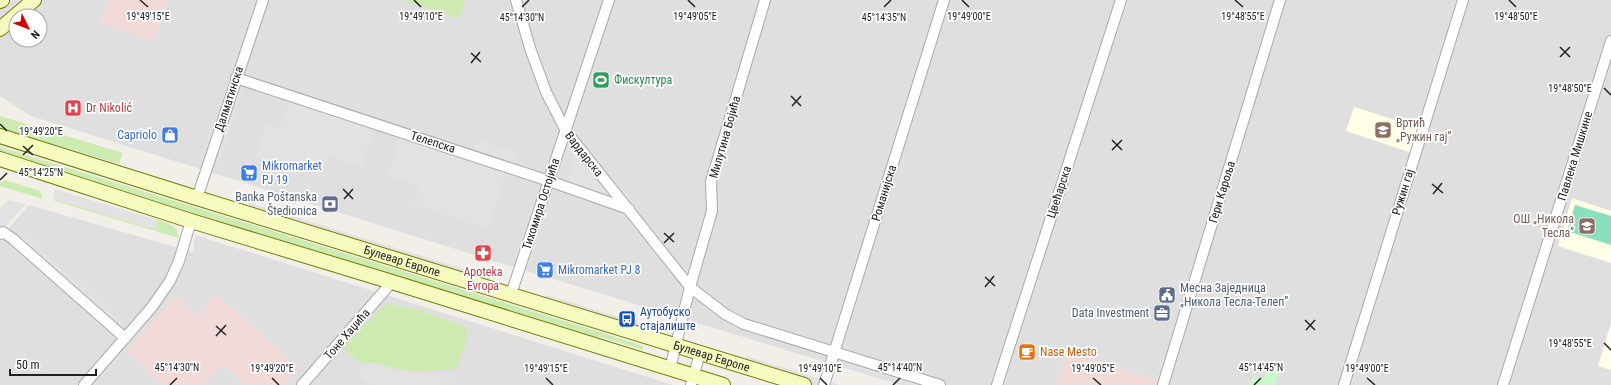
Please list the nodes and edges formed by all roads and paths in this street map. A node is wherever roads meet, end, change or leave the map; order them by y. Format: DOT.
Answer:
graph roads {
  1 [pos="34,0"];
  2 [pos="263,0"];
  3 [pos="516,0"];
  4 [pos="608,0"];
  5 [pos="765,0"];
  6 [pos="944,0"];
  7 [pos="1121,0"];
  8 [pos="1280,0"];
  9 [pos="1462,0"];
  10 [pos="0,29"];
  11 [pos="1611,41"];
  12 [pos="236,78"];
  13 [pos="566,131"];
  14 [pos="0,136"];
  15 [pos="0,159"];
  16 [pos="0,166"];
  17 [pos="52,176"];
  18 [pos="549,181"];
  19 [pos="197,198"];
  20 [pos="629,210"];
  21 [pos="191,221"];
  22 [pos="3,233"];
  23 [pos="392,282"];
  24 [pos="690,287"];
  25 [pos="511,294"];
  26 [pos="125,338"];
  27 [pos="676,345"];
  28 [pos="835,352"];
  29 [pos="700,353"];
  30 [pos="670,369"];
  31 [pos="692,380"];
  32 [pos="84,385"];
  33 [pos="302,385"];
  34 [pos="723,385"];
  35 [pos="804,385"];
  36 [pos="824,385"];
  37 [pos="940,385"];
  38 [pos="997,385"];
  39 [pos="1163,385"];
  40 [pos="1344,385"];
  41 [pos="1503,385"];
  1 -- 10 [label="main road"];
  2 -- 12 [label="street, Далматинска"];
  3 -- 13 [label="street, Вардарска"];
  4 -- 13 [label="street, Тихомира Остојића"];
  5 -- 24 [label="street, Милутина Бојића"];
  6 -- 28 [label="street, Романијска"];
  7 -- 38 [label="street, Цвећарска"];
  8 -- 39 [label="street, Гери Кароља"];
  9 -- 40 [label="street, Ружин гај"];
  11 -- 41 [label="street, Павлека Мишкине"];
  12 -- 18 [label="street, Телепска"];
  12 -- 19 [label="street, Далматинска"];
  13 -- 18 [label="street, Тихомира Остојића"];
  13 -- 20 [label="street, Вардарска"];
  14 -- 19 [label="main road, Булевар Европе"];
  15 -- 17 [label="main road, Булевар Европе"];
  16 -- 17 [label="main road"];
  17 -- 21 [label="main road, Булевар Европе"];
  18 -- 20 [label="street, Телепска"];
  18 -- 25 [label="street, Тихомира Остојића"];
  19 -- 25 [label="main road, Булевар Европе"];
  20 -- 24 [label="street, Вардарска"];
  21 -- 23 [label="main road, Булевар Европе"];
  21 -- 26 [label="street"];
  22 -- 26 [label="street"];
  23 -- 30 [label="main road, Булевар Европе"];
  23 -- 33 [label="street, Тоне Хаџића"];
  24 -- 27 [label="street, Милутина Бојића"];
  24 -- 28 [label="street"];
  25 -- 27 [label="main road, Булевар Европе"];
  26 -- 32 [label="street"];
  27 -- 29 [label="main road, Булевар Европе"];
  27 -- 30 [label="street, Милутина Бојића"];
  28 -- 36 [label="street, Романијска"];
  28 -- 37 [label="street"];
  29 -- 31 [label="street"];
  29 -- 35 [label="main road, Булевар Европе"];
  30 -- 31 [label="main road, Булевар Европе"];
  31 -- 34 [label="main road, Булевар Европе"];
}
